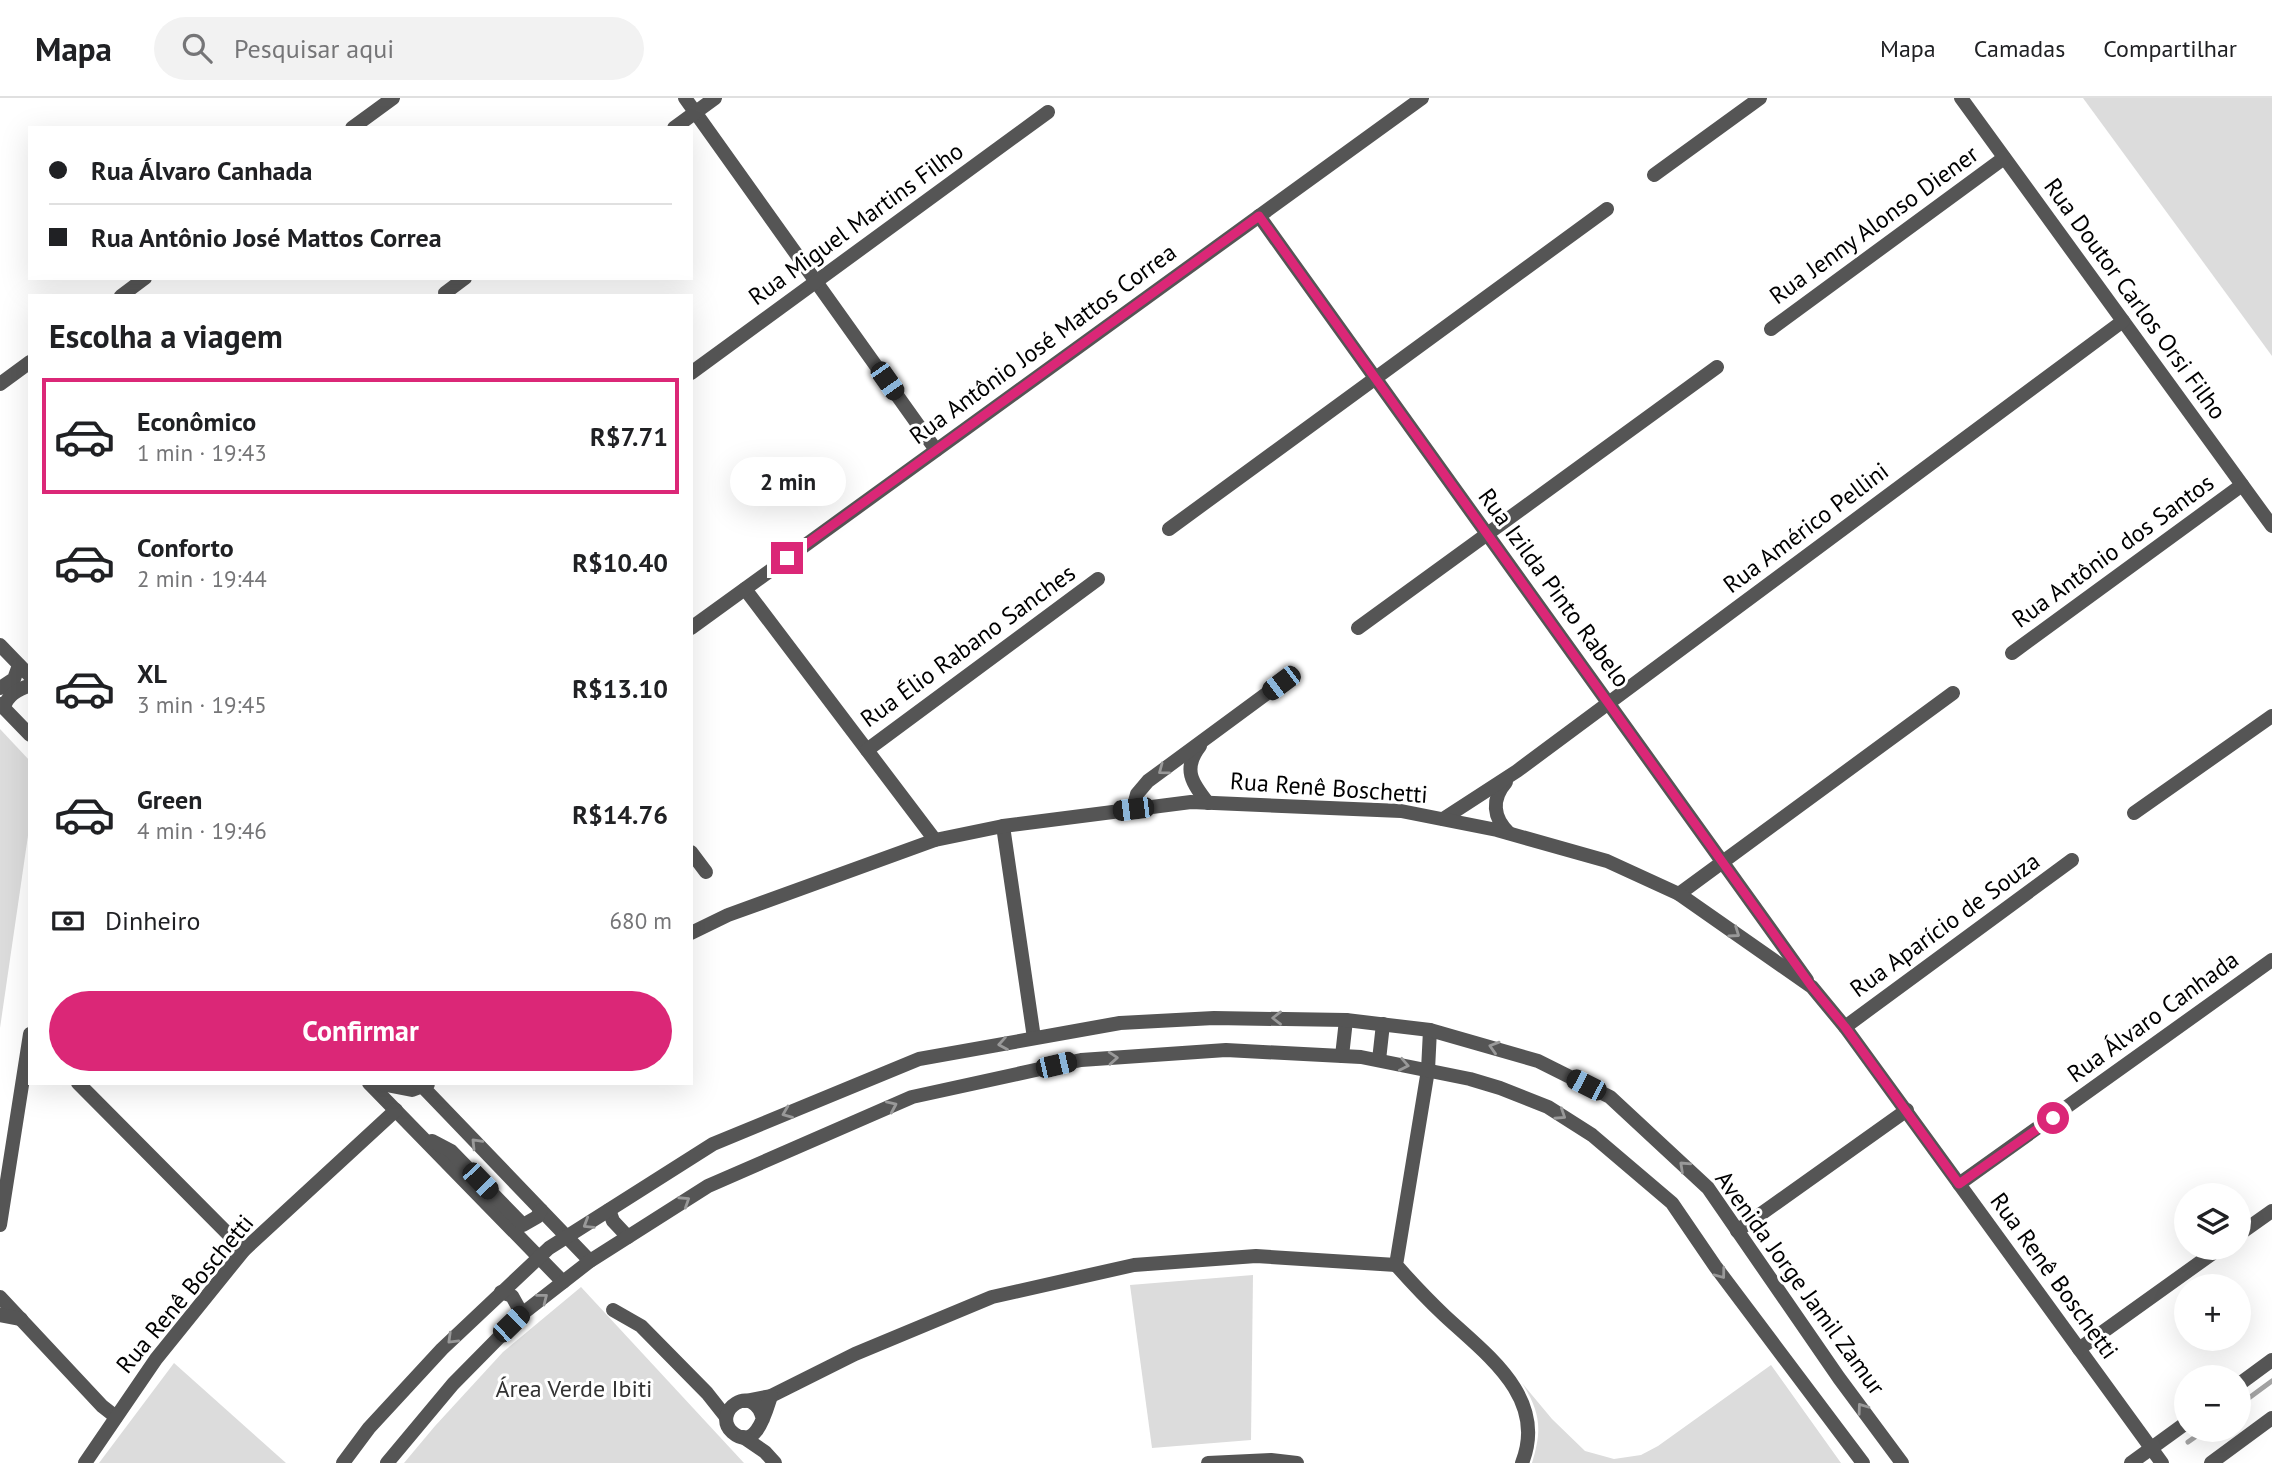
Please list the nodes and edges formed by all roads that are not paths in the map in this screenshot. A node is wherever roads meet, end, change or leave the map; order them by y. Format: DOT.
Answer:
graph roads {
  1 [pos="393,98"];
  2 [pos="685,98"];
  3 [pos="715,98"];
  4 [pos="1422,98"];
  5 [pos="1760,98"];
  6 [pos="1961,98"];
  7 [pos="695,112"];
  8 [pos="1048,113"];
  9 [pos="355,126"];
  10 [pos="677,126"];
  11 [pos="2004,158"];
  12 [pos="1654,175"];
  13 [pos="1607,209"];
  14 [pos="1259,216"];
  15 [pos="142,280"];
  16 [pos="462,280"];
  17 [pos="815,281"];
  18 [pos="445,293"];
  19 [pos="124,294"];
  20 [pos="2123,321"];
  21 [pos="1770,329"];
  22 [pos="28,365"];
  23 [pos="1717,367"];
  24 [pos="693,372"];
  25 [pos="1376,378"];
  26 [pos="0,384"];
  27 [pos="936,450"];
  28 [pos="2242,485"];
  29 [pos="2272,526"];
  30 [pos="1169,529"];
  31 [pos="1488,534"];
  32 [pos="1098,579"];
  33 [pos="745,589"];
  34 [pos="693,627"];
  35 [pos="1358,628"];
  36 [pos="0,645"];
  37 [pos="2011,653"];
  38 [pos="19,665"];
  39 [pos="28,674"];
  40 [pos="1281,683"];
  41 [pos="28,686"];
  42 [pos="0,688"];
  43 [pos="1953,693"];
  44 [pos="1609,703"];
  45 [pos="2,706"];
  46 [pos="2272,716"];
  47 [pos="28,733"];
  48 [pos="1205,739"];
  49 [pos="866,750"];
  50 [pos="1517,771"];
  51 [pos="1208,803"];
  52 [pos="1133,809"];
  53 [pos="2134,813"];
  54 [pos="1443,819"];
  55 [pos="1003,826"];
  56 [pos="1509,833"];
  57 [pos="935,839"];
  58 [pos="693,855"];
  59 [pos="2072,860"];
  60 [pos="1723,861"];
  61 [pos="706,873"];
  62 [pos="1679,894"];
  63 [pos="693,932"];
  64 [pos="2272,960"];
  65 [pos="1812,987"];
  66 [pos="1346,1020"];
  67 [pos="1383,1024"];
  68 [pos="1845,1027"];
  69 [pos="1430,1030"];
  70 [pos="1034,1038"];
  71 [pos="1342,1056"];
  72 [pos="1379,1060"];
  73 [pos="1428,1070"];
  74 [pos="27,1071"];
  75 [pos="80,1085"];
  76 [pos="371,1085"];
  77 [pos="386,1085"];
  78 [pos="424,1085"];
  79 [pos="396,1110"];
  80 [pos="1907,1110"];
  81 [pos="419,1134"];
  82 [pos="1959,1184"];
  83 [pos="541,1210"];
  84 [pos="609,1210"];
  85 [pos="2272,1210"];
  86 [pos="0,1225"];
  87 [pos="2251,1225"];
  88 [pos="1737,1231"];
  89 [pos="566,1237"];
  90 [pos="628,1237"];
  91 [pos="244,1250"];
  92 [pos="539,1257"];
  93 [pos="2203,1260"];
  94 [pos="590,1261"];
  95 [pos="1396,1265"];
  96 [pos="563,1282"];
  97 [pos="501,1292"];
  98 [pos="0,1297"];
  99 [pos="613,1310"];
  100 [pos="522,1314"];
  101 [pos="0,1315"];
  102 [pos="21,1320"];
  103 [pos="2079,1349"];
  104 [pos="2272,1360"];
  105 [pos="2251,1375"];
  106 [pos="707,1393"];
  107 [pos="771,1396"];
  108 [pos="741,1401"];
  109 [pos="116,1417"];
  110 [pos="726,1417"];
  111 [pos="2272,1418"];
  112 [pos="761,1424"];
  113 [pos="2174,1432"];
  114 [pos="743,1437"];
  115 [pos="1852,1448"];
  116 [pos="2152,1448"];
  117 [pos="765,1452"];
  118 [pos="85,1463"];
  119 [pos="343,1463"];
  120 [pos="387,1463"];
  121 [pos="775,1463"];
  122 [pos="1208,1463"];
  123 [pos="1297,1463"];
  124 [pos="1522,1463"];
  125 [pos="1863,1463"];
  126 [pos="1873,1463"];
  127 [pos="1902,1463"];
  128 [pos="2132,1463"];
  129 [pos="2162,1463"];
  130 [pos="2211,1463"];
  1 -- 9 [label="street"];
  2 -- 7 [label="street"];
  3 -- 7 [label="street"];
  4 -- 14 [label="street, Rua Antônio José Mattos Correa"];
  5 -- 12 [label="street"];
  6 -- 11 [label="street, Rua Doutor Carlos Orsi Filho"];
  7 -- 10 [label="street"];
  7 -- 17 [label="street"];
  8 -- 17 [label="street, Rua Miguel Martins Filho"];
  11 -- 20 [label="street, Rua Doutor Carlos Orsi Filho"];
  11 -- 21 [label="street, Rua Jenny Alonso Diener"];
  13 -- 25 [label="street"];
  14 -- 25 [label="street, Rua Izilda Pinto Rabelo"];
  14 -- 27 [label="street, Rua Antônio José Mattos Correa"];
  15 -- 19 [label="street"];
  16 -- 18 [label="street"];
  17 -- 24 [label="street, Rua Miguel Martins Filho"];
  17 -- 27 [label="street"];
  20 -- 28 [label="street, Rua Doutor Carlos Orsi Filho"];
  20 -- 44 [label="street, Rua Américo Pellini"];
  22 -- 26 [label="street"];
  23 -- 31 [label="street"];
  25 -- 30 [label="street"];
  25 -- 31 [label="street, Rua Izilda Pinto Rabelo"];
  27 -- 33 [label="street, Rua Antônio José Mattos Correa"];
  28 -- 29 [label="street, Rua Doutor Carlos Orsi Filho"];
  28 -- 37 [label="street, Rua Antônio dos Santos"];
  31 -- 35 [label="street"];
  31 -- 44 [label="street, Rua Izilda Pinto Rabelo"];
  32 -- 49 [label="street, Rua Élio Rabano Sanches"];
  33 -- 34 [label="street, Rua Antônio José Mattos Correa"];
  33 -- 49 [label="street"];
  36 -- 38 [label="street"];
  38 -- 39 [label="street"];
  38 -- 42 [label="street"];
  40 -- 48 [label="street"];
  41 -- 45 [label="street"];
  43 -- 60 [label="street"];
  44 -- 50 [label="street, Rua Américo Pellini"];
  44 -- 60 [label="street, Rua Izilda Pinto Rabelo"];
  45 -- 47 [label="street"];
  46 -- 53 [label="street"];
  48 -- 51 [label="street"];
  48 -- 52 [label="street, one-way"];
  49 -- 57 [label="street"];
  50 -- 54 [label="street, Rua Américo Pellini"];
  50 -- 56 [label="street, Rua Américo Pellini"];
  51 -- 52 [label="street, Rua Renê Boschetti"];
  51 -- 54 [label="street, Rua Renê Boschetti"];
  52 -- 55 [label="street, Rua Renê Boschetti"];
  54 -- 56 [label="street, Rua Renê Boschetti"];
  55 -- 57 [label="street, Rua Renê Boschetti"];
  55 -- 70 [label="street"];
  56 -- 62 [label="street, Rua Renê Boschetti"];
  57 -- 63 [label="street, Rua Renê Boschetti"];
  58 -- 61 [label="street"];
  59 -- 68 [label="street, Rua Aparício de Souza"];
  60 -- 62 [label="street"];
  60 -- 65 [label="street, Rua Izilda Pinto Rabelo"];
  62 -- 65 [label="street, Rua Renê Boschetti, one-way"];
  64 -- 82 [label="street, Rua Álvaro Canhada"];
  65 -- 68 [label="street, Rua Renê Boschetti"];
  66 -- 67 [label="street, Avenida Jorge Jamil Zamur"];
  66 -- 70 [label="street, Avenida Jorge Jamil Zamur, one-way"];
  66 -- 71 [label="street"];
  67 -- 69 [label="street, Avenida Jorge Jamil Zamur"];
  67 -- 72 [label="street"];
  68 -- 80 [label="street, Rua Renê Boschetti"];
  69 -- 73 [label="street"];
  88 -- 69 [label="street, Avenida Jorge Jamil Zamur, one-way"];
  70 -- 84 [label="street, Avenida Jorge Jamil Zamur, one-way"];
  71 -- 72 [label="street"];
  90 -- 71 [label="street, one-way"];
  72 -- 73 [label="street, one-way"];
  73 -- 95 [label="street"];
  73 -- 115 [label="street, one-way"];
  74 -- 86 [label="street"];
  75 -- 91 [label="street"];
  76 -- 79 [label="street"];
  77 -- 78 [label="street"];
  83 -- 78 [label="street, one-way"];
  79 -- 81 [label="street"];
  79 -- 91 [label="street, Rua Renê Boschetti"];
  80 -- 82 [label="street, Rua Renê Boschetti"];
  80 -- 88 [label="street"];
  81 -- 83 [label="street"];
  81 -- 92 [label="street"];
  82 -- 103 [label="street, Rua Renê Boschetti"];
  83 -- 89 [label="street"];
  84 -- 89 [label="street, Avenida Jorge Jamil Zamur, one-way"];
  84 -- 90 [label="street"];
  85 -- 87 [label="street"];
  127 -- 88 [label="street, Avenida Jorge Jamil Zamur, one-way"];
  89 -- 92 [label="street, Avenida Jorge Jamil Zamur"];
  89 -- 94 [label="street"];
  90 -- 94 [label="street"];
  91 -- 109 [label="street, Rua Renê Boschetti"];
  92 -- 96 [label="street"];
  92 -- 97 [label="street, Avenida Jorge Jamil Zamur"];
  93 -- 103 [label="street"];
  94 -- 96 [label="street"];
  95 -- 107 [label="street"];
  95 -- 124 [label="street"];
  100 -- 96 [label="street, one-way"];
  97 -- 100 [label="street"];
  97 -- 119 [label="street, Avenida Jorge Jamil Zamur, one-way"];
  98 -- 102 [label="street"];
  99 -- 106 [label="street"];
  100 -- 120 [label="street"];
  101 -- 102 [label="street"];
  102 -- 109 [label="street"];
  103 -- 116 [label="street, Rua Renê Boschetti"];
  104 -- 105 [label="street"];
  106 -- 108 [label="street"];
  106 -- 110 [label="street"];
  107 -- 108 [label="street"];
  107 -- 112 [label="street"];
  108 -- 110 [label="street"];
  108 -- 112 [label="street"];
  109 -- 118 [label="street, Rua Renê Boschetti"];
  110 -- 114 [label="street"];
  111 -- 130 [label="street"];
  112 -- 114 [label="street"];
  112 -- 117 [label="street"];
  113 -- 116 [label="street"];
  114 -- 117 [label="street"];
  115 -- 125 [label="street"];
  115 -- 126 [label="street"];
  116 -- 128 [label="street"];
  116 -- 129 [label="street, Rua Renê Boschetti"];
  117 -- 121 [label="street"];
  122 -- 123 [label="street"];
}
